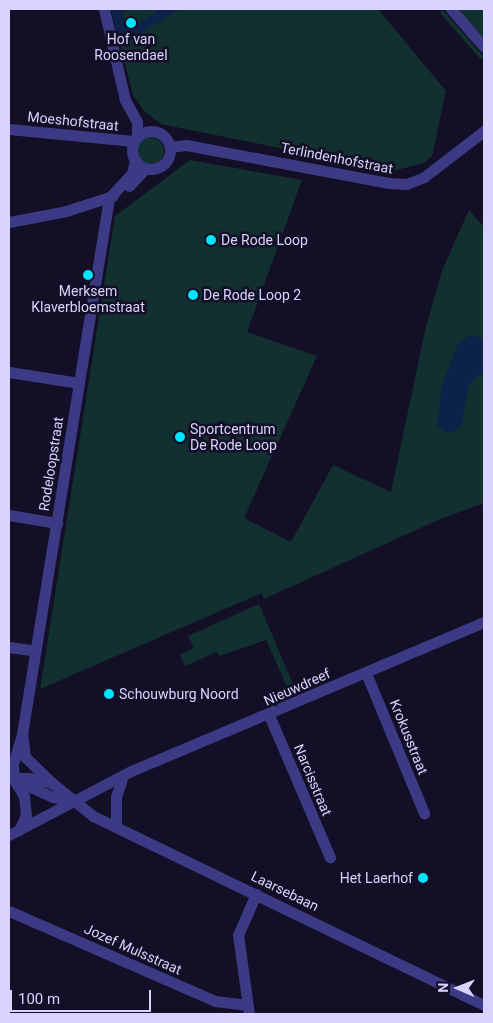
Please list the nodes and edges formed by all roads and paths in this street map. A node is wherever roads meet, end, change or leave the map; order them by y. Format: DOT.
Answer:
graph roads {
  1 [pos="104,9"];
  2 [pos="450,9"];
  3 [pos="484,47"];
  4 [pos="9,130"];
  5 [pos="484,132"];
  6 [pos="135,139"];
  7 [pos="170,147"];
  8 [pos="134,161"];
  9 [pos="145,169"];
  10 [pos="109,198"];
  11 [pos="9,222"];
  12 [pos="9,372"];
  13 [pos="79,383"];
  14 [pos="9,515"];
  15 [pos="57,523"];
  16 [pos="484,622"];
  17 [pos="9,647"];
  18 [pos="36,651"];
  19 [pos="366,673"];
  20 [pos="269,715"];
  21 [pos="22,734"];
  22 [pos="25,757"];
  23 [pos="12,779"];
  24 [pos="122,779"];
  25 [pos="52,784"];
  26 [pos="75,801"];
  27 [pos="424,813"];
  28 [pos="116,826"];
  29 [pos="14,833"];
  30 [pos="330,857"];
  31 [pos="256,894"];
  32 [pos="9,910"];
  33 [pos="484,1005"];
  34 [pos="249,1010"];
  1 -- 6 [label="street"];
  2 -- 3 [label="street"];
  4 -- 6 [label="street, Moeshofstraat"];
  5 -- 7 [label="street, Terlindenhofstraat"];
  6 -- 7 [label="street"];
  6 -- 8 [label="street"];
  7 -- 9 [label="street"];
  8 -- 9 [label="street"];
  8 -- 10 [label="street"];
  9 -- 10 [label="street"];
  10 -- 11 [label="street"];
  10 -- 13 [label="street, Rodeloopstraat"];
  12 -- 13 [label="street"];
  13 -- 15 [label="street, Rodeloopstraat"];
  14 -- 15 [label="street"];
  15 -- 18 [label="street, Rodeloopstraat"];
  16 -- 19 [label="street, Nieuwdreef"];
  17 -- 18 [label="street"];
  18 -- 21 [label="street, Rodeloopstraat"];
  19 -- 20 [label="street, Nieuwdreef"];
  19 -- 27 [label="street, Krokusstraat"];
  20 -- 24 [label="street, Nieuwdreef"];
  20 -- 30 [label="street, Narcisstraat"];
  21 -- 22 [label="street, Rodeloopstraat"];
  21 -- 23 [label="street, Rodeloopstraat"];
  22 -- 23 [label="street"];
  22 -- 25 [label="street"];
  23 -- 25 [label="street, Laarsebaan"];
  23 -- 26 [label="street, Laarsebaan"];
  23 -- 29 [label="street"];
  24 -- 26 [label="street, Nieuwdreef"];
  24 -- 28 [label="street"];
  25 -- 26 [label="street, Laarsebaan"];
  26 -- 28 [label="street, Laarsebaan"];
  26 -- 29 [label="street, Nieuwdreef"];
  28 -- 31 [label="street, Laarsebaan"];
  31 -- 33 [label="street, Laarsebaan"];
  31 -- 34 [label="street"];
  32 -- 34 [label="street, Jozef Mulsstraat"];
}
